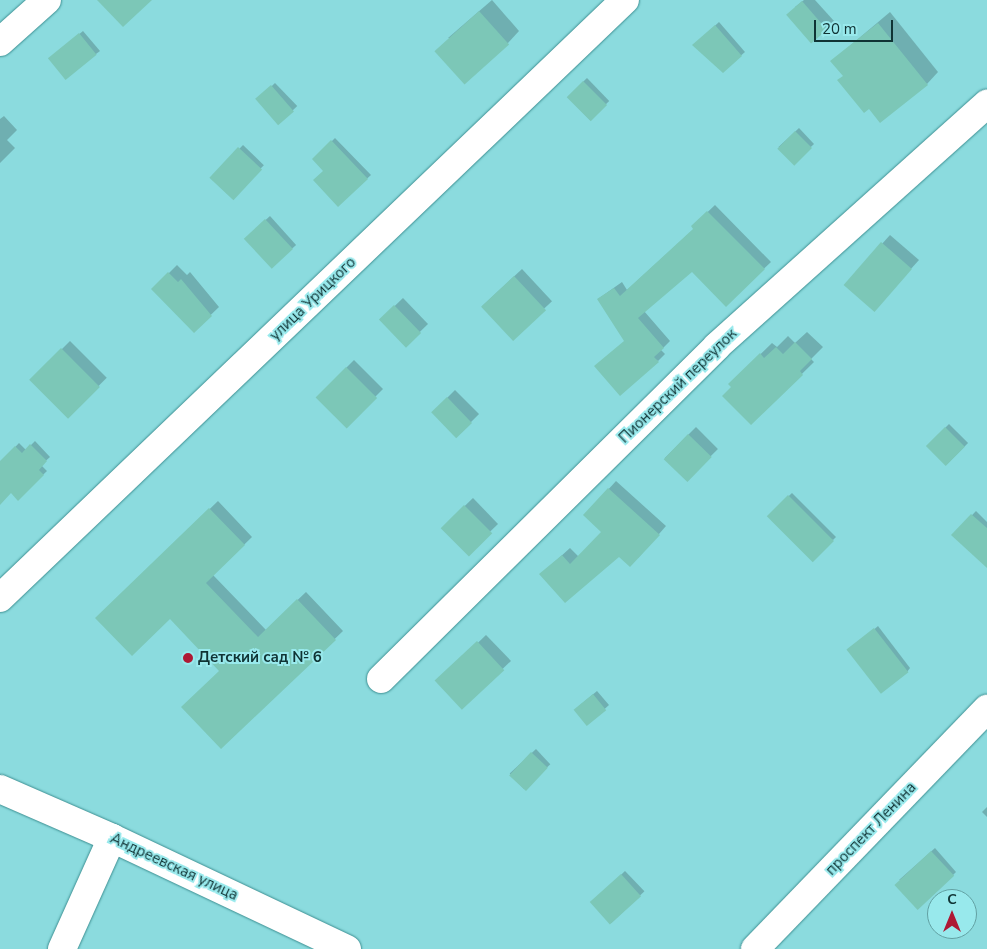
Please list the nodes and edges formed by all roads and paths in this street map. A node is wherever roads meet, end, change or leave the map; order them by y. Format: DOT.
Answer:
graph roads {
  1 [pos="47,0"];
  2 [pos="625,0"];
  3 [pos="0,42"];
  4 [pos="987,104"];
  5 [pos="0,598"];
  6 [pos="381,679"];
  7 [pos="987,709"];
  8 [pos="0,789"];
  9 [pos="112,838"];
  10 [pos="62,949"];
  11 [pos="347,949"];
  12 [pos="755,949"];
  1 -- 3 [label="street"];
  2 -- 5 [label="street, улица Урицкого"];
  4 -- 6 [label="street, Пионерский переулок"];
  7 -- 12 [label="street, проспект Ленина"];
  8 -- 9 [label="street, Андреевская улица"];
  9 -- 10 [label="street"];
  9 -- 11 [label="street, Андреевская улица"];
}
